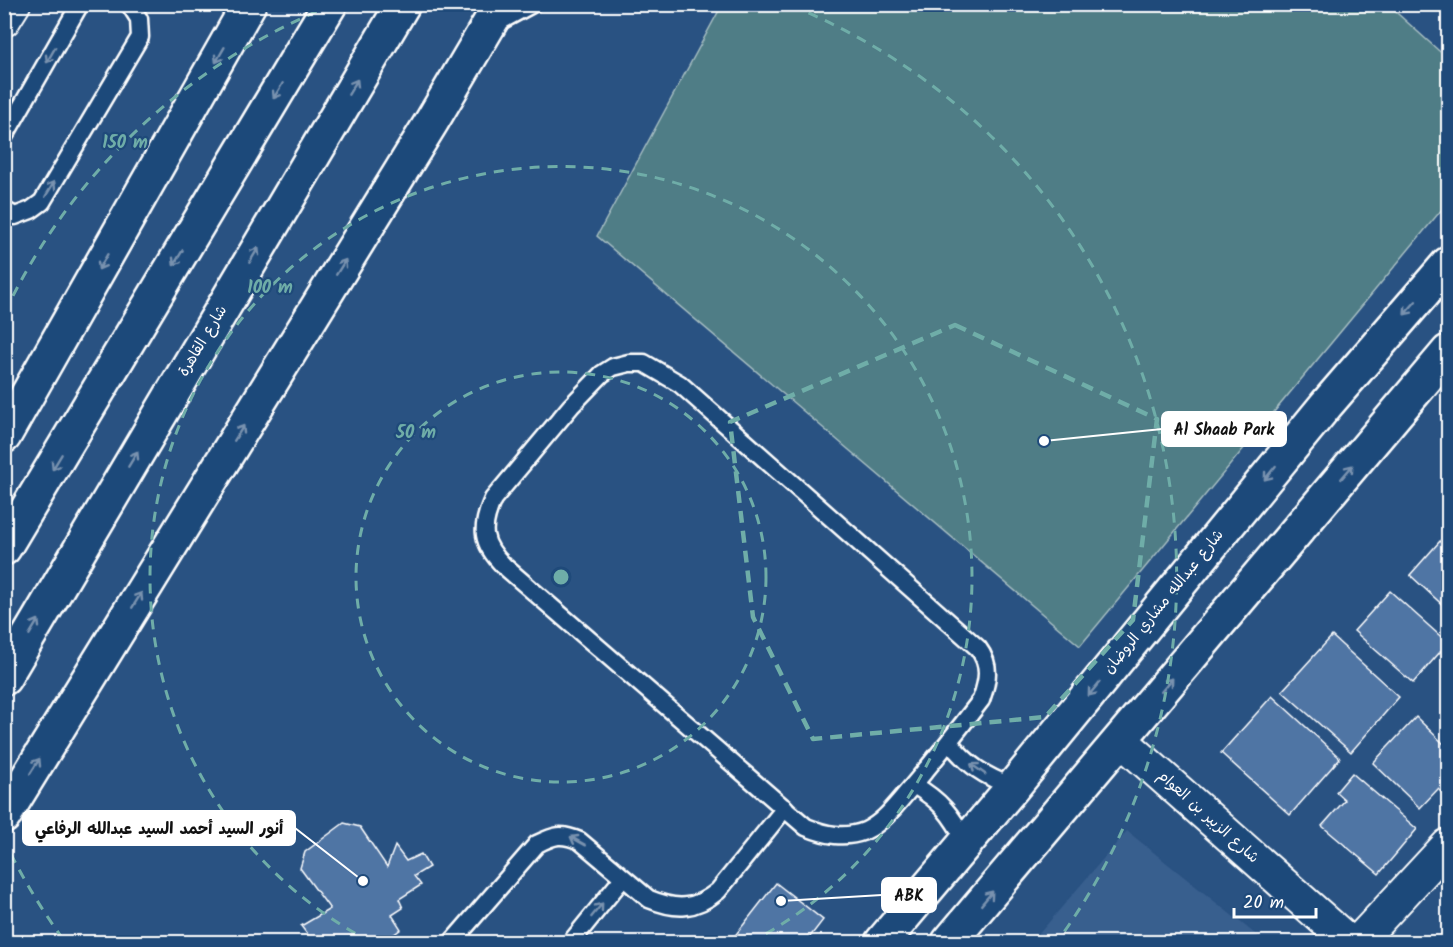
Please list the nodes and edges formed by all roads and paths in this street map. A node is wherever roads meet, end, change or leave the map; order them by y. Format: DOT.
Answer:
graph roads {
  1 [pos="14,4"];
  2 [pos="80,4"];
  3 [pos="128,4"];
  4 [pos="249,4"];
  5 [pos="330,4"];
  6 [pos="403,4"];
  7 [pos="532,4"];
  8 [pos="493,17"];
  9 [pos="4,20"];
  10 [pos="4,137"];
  11 [pos="4,210"];
  12 [pos="1448,265"];
  13 [pos="1449,352"];
  14 [pos="4,436"];
  15 [pos="4,548"];
  16 [pos="4,678"];
  17 [pos="1121,740"];
  18 [pos="949,742"];
  19 [pos="914,785"];
  20 [pos="1013,787"];
  21 [pos="785,808"];
  22 [pos="4,816"];
  23 [pos="966,842"];
  24 [pos="1449,845"];
  25 [pos="623,878"];
  26 [pos="452,942"];
  27 [pos="571,942"];
  28 [pos="882,942"];
  29 [pos="949,942"];
  30 [pos="1349,942"];
  31 [pos="1358,942"];
  1 -- 9 [label="street"];
  2 -- 10 [label="lane, one-way"];
  11 -- 3 [label="lane, one-way"];
  4 -- 14 [label="main road, one-way"];
  5 -- 15 [label="main road, one-way"];
  16 -- 6 [label="main road, شارع القاهرة, one-way"];
  7 -- 8 [label="lane"];
  22 -- 8 [label="main road, one-way"];
  12 -- 20 [label="main road, شارع عبدالله مشاري الروضان, one-way"];
  17 -- 13 [label="main road, one-way"];
  29 -- 17 [label="main road, one-way"];
  17 -- 30 [label="street, شارع الزبير بن العوام"];
  18 -- 19 [label="lane"];
  20 -- 18 [label="lane, one-way"];
  18 -- 21 [label="lane"];
  19 -- 21 [label="lane"];
  19 -- 23 [label="lane"];
  20 -- 23 [label="main road, شارع عبدالله مشاري الروضان"];
  21 -- 25 [label="lane"];
  23 -- 28 [label="main road, شارع عبدالله مشاري الروضان"];
  24 -- 31 [label="street"];
  25 -- 26 [label="lane, one-way"];
  27 -- 25 [label="lane, one-way"];
}
